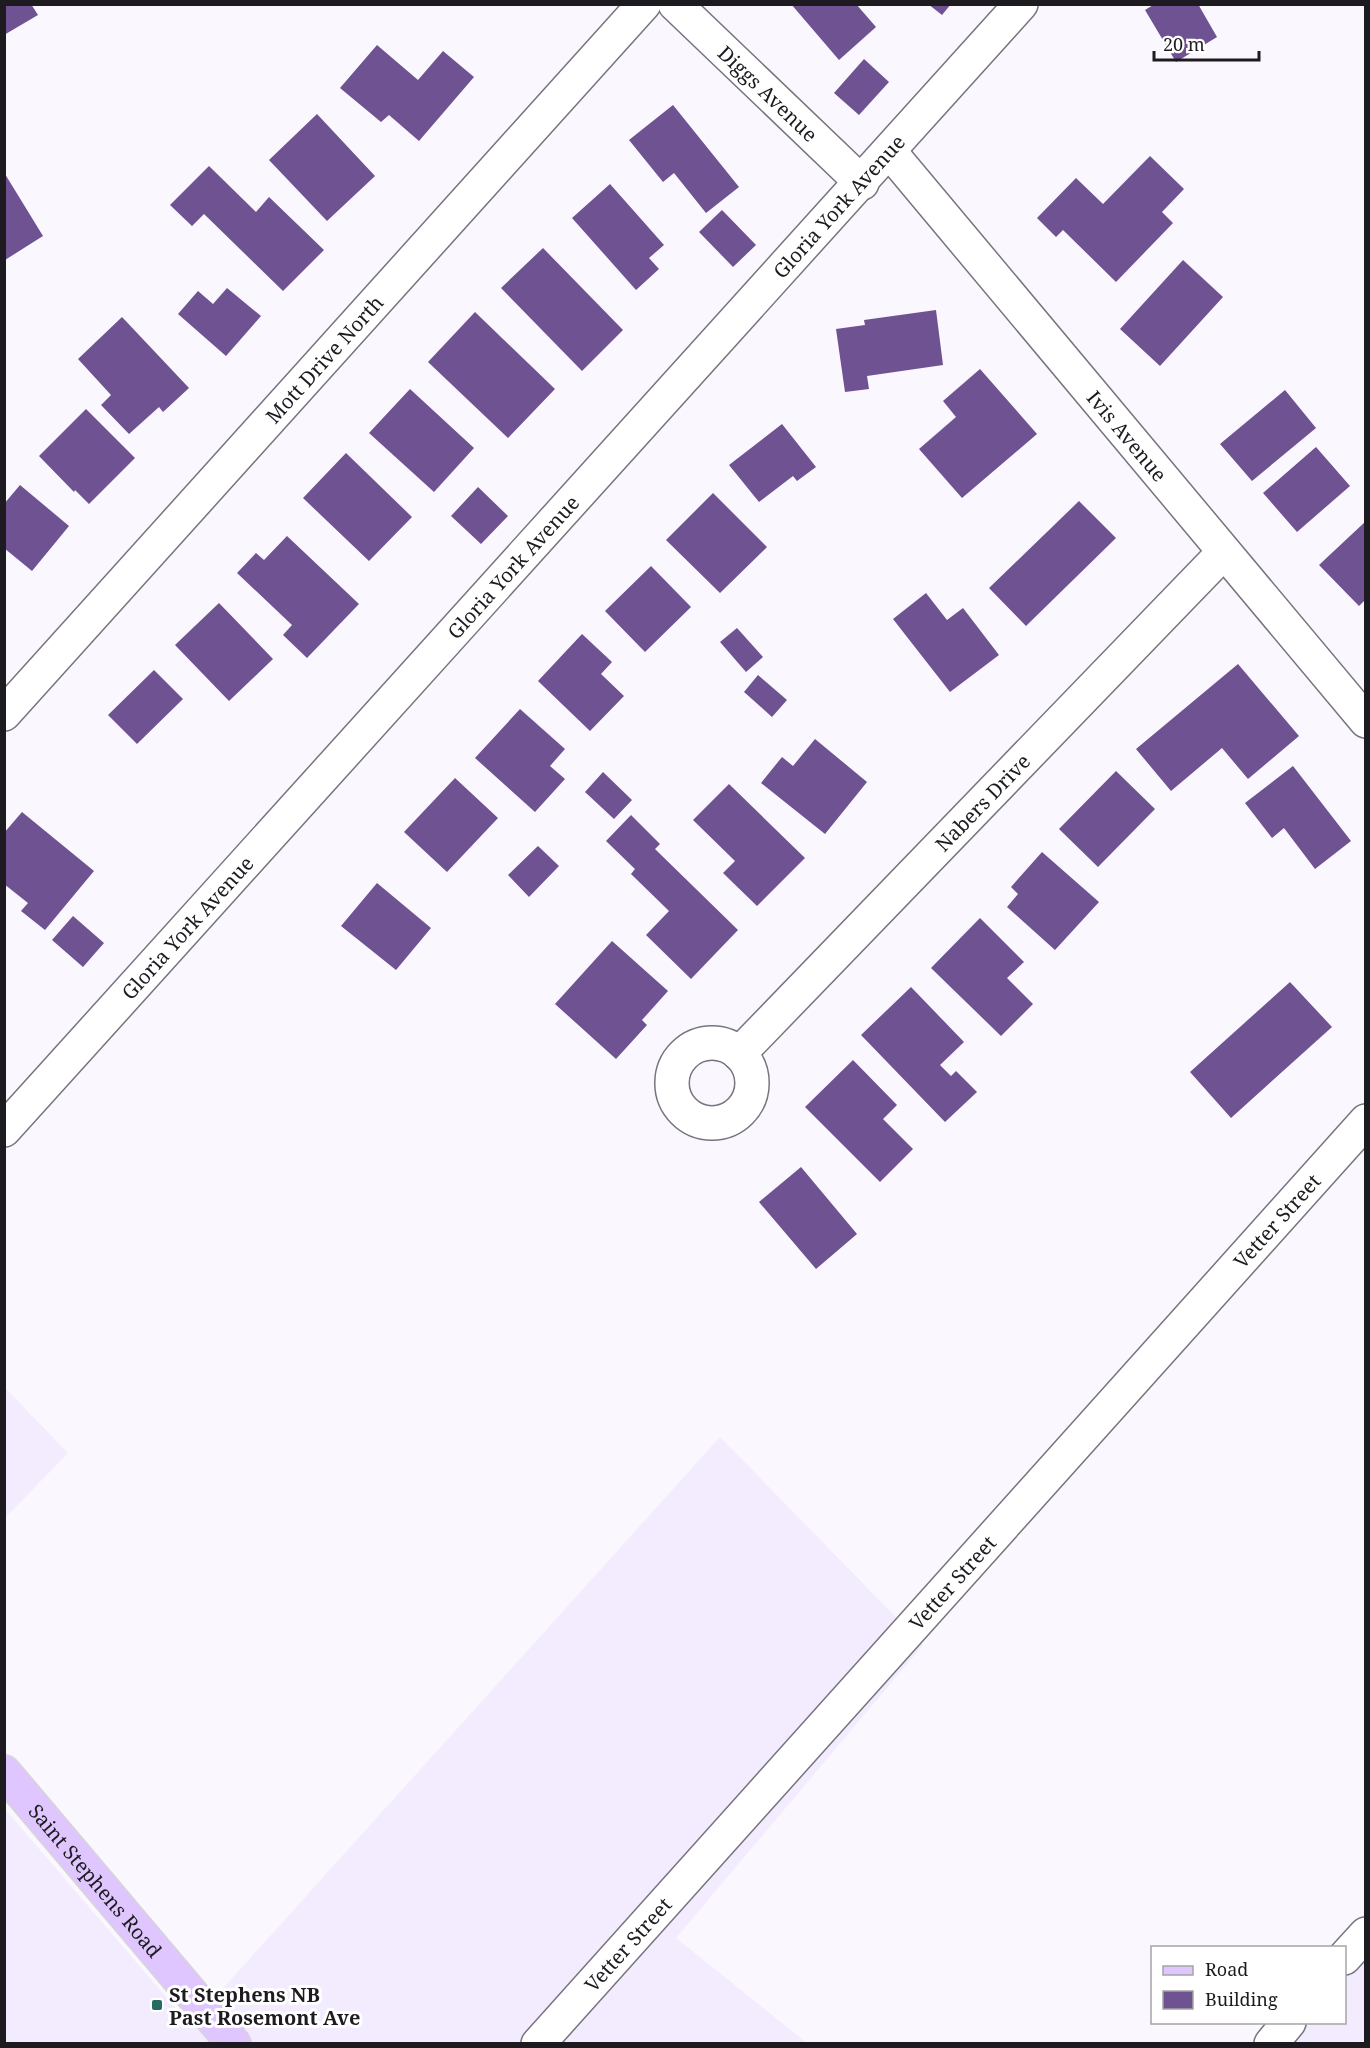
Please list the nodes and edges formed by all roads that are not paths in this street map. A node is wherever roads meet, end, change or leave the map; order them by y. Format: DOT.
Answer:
graph roads {
  1 [pos="644,4"];
  2 [pos="675,4"];
  3 [pos="1021,4"];
  4 [pos="890,152"];
  5 [pos="862,183"];
  6 [pos="1224,552"];
  7 [pos="4,714"];
  8 [pos="1365,721"];
  9 [pos="739,1054"];
  10 [pos="1365,1121"];
  11 [pos="4,1130"];
  12 [pos="10,1789"];
  13 [pos="1365,1934"];
  14 [pos="1346,1957"];
  15 [pos="1287,2024"];
  16 [pos="234,2043"];
  17 [pos="538,2043"];
  18 [pos="1271,2043"];
  1 -- 7 [label="street, Mott Drive North"];
  2 -- 5 [label="street, Diggs Avenue"];
  3 -- 4 [label="street, Gloria York Avenue"];
  4 -- 5 [label="street, Gloria York Avenue"];
  4 -- 6 [label="street, Ivis Avenue"];
  5 -- 11 [label="street, Gloria York Avenue"];
  6 -- 8 [label="street, Ivis Avenue"];
  6 -- 9 [label="street, Nabers Drive"];
  10 -- 17 [label="street, Vetter Street"];
  12 -- 16 [label="main road, Saint Stephens Road"];
  13 -- 14 [label="street"];
  15 -- 18 [label="street"];
}
